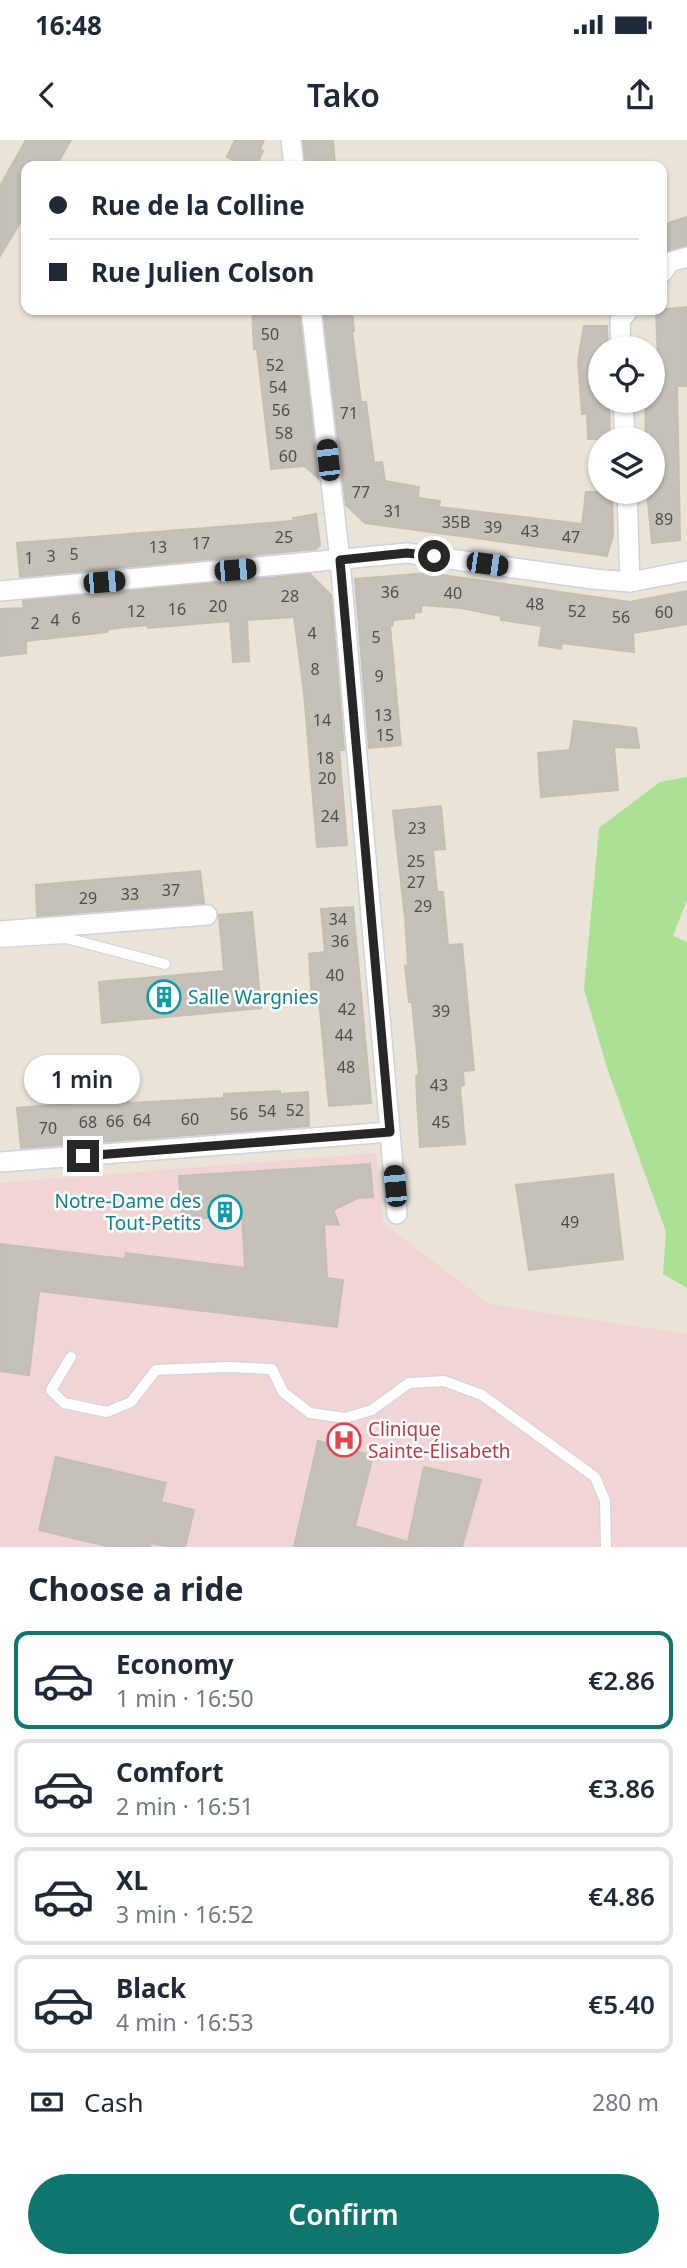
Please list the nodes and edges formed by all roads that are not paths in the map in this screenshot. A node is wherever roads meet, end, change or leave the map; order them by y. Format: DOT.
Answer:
graph roads {
  1 [pos="291,140"];
  2 [pos="293,161"];
  3 [pos="687,257"];
  4 [pos="667,266"];
  5 [pos="312,315"];
  6 [pos="624,315"];
  7 [pos="621,336"];
  8 [pos="627,504"];
  9 [pos="340,560"];
  10 [pos="687,571"];
  11 [pos="630,582"];
  12 [pos="0,592"];
  13 [pos="207,915"];
  14 [pos="0,931"];
  15 [pos="0,942"];
  16 [pos="164,964"];
  17 [pos="390,1132"];
  18 [pos="0,1162"];
  19 [pos="397,1214"];
  20 [pos="71,1357"];
  21 [pos="606,1547"];
  1 -- 2 [label="street"];
  3 -- 4 [label="street"];
  5 -- 9 [label="street"];
  6 -- 7 [label="street"];
  8 -- 11 [label="street"];
  9 -- 11 [label="street"];
  9 -- 12 [label="street"];
  9 -- 17 [label="street"];
  10 -- 11 [label="street"];
  13 -- 14 [label="street"];
  15 -- 16 [label="lane"];
  17 -- 18 [label="street"];
  17 -- 19 [label="street"];
  20 -- 21 [label="lane"];
}
